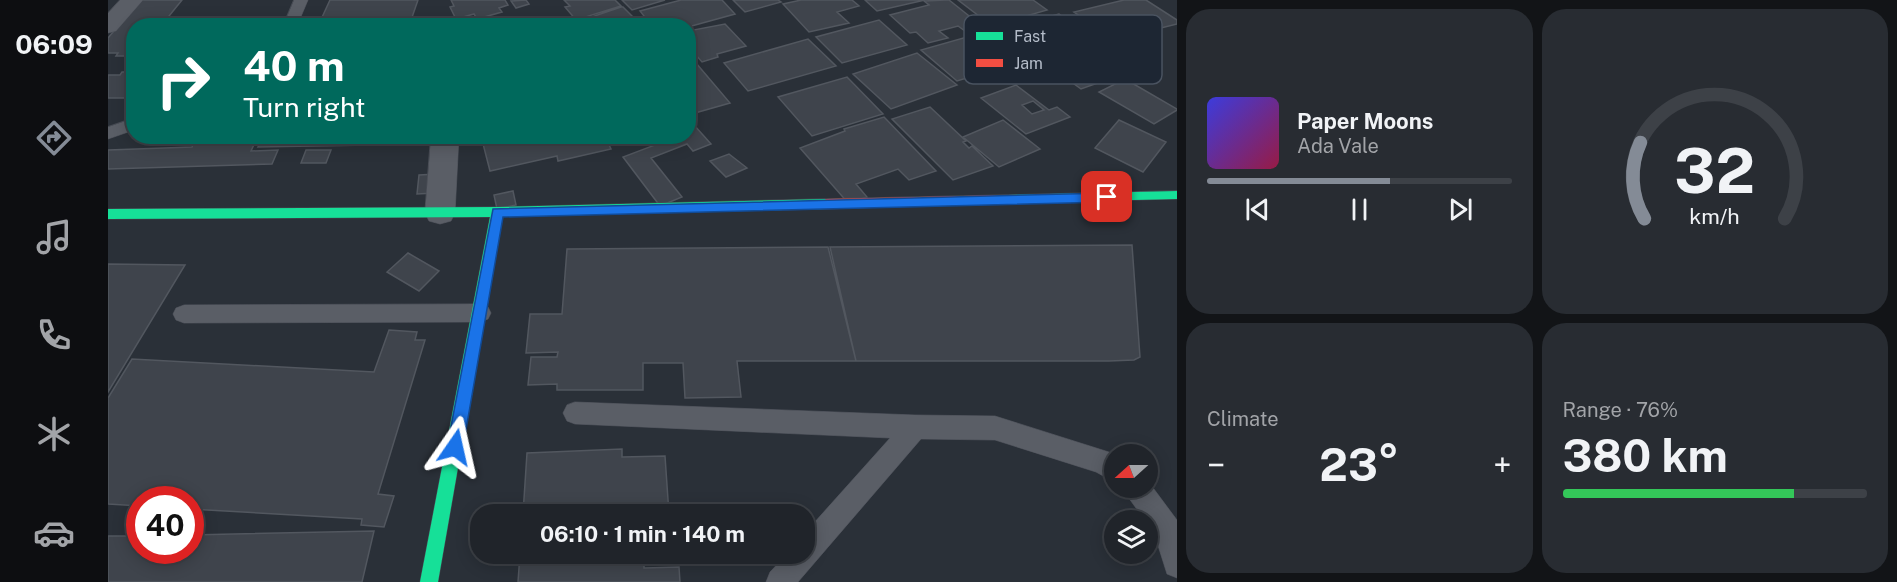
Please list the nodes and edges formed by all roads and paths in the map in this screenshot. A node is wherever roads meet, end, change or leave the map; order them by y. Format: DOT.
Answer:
graph roads {
  1 [pos="132,0"];
  2 [pos="301,0"];
  3 [pos="293,18"];
  4 [pos="108,26"];
  5 [pos="126,127"];
  6 [pos="108,133"];
  7 [pos="444,144"];
  8 [pos="1177,195"];
  9 [pos="497,212"];
  10 [pos="440,213"];
  11 [pos="108,214"];
  12 [pos="480,313"];
  13 [pos="184,314"];
  14 [pos="574,413"];
  15 [pos="915,427"];
  16 [pos="1104,463"];
  17 [pos="1145,498"];
  18 [pos="1177,564"];
  19 [pos="429,582"];
  20 [pos="780,582"];
  1 -- 4 [label="street"];
  2 -- 3 [label="lane"];
  5 -- 6 [label="lane"];
  7 -- 10 [label="street"];
  8 -- 9 [label="street"];
  9 -- 10 [label="street"];
  9 -- 12 [label="street"];
  10 -- 11 [label="street"];
  12 -- 13 [label="lane"];
  12 -- 19 [label="street"];
  14 -- 15 [label="lane"];
  15 -- 16 [label="lane"];
  15 -- 20 [label="lane"];
  17 -- 18 [label="lane"];
}
